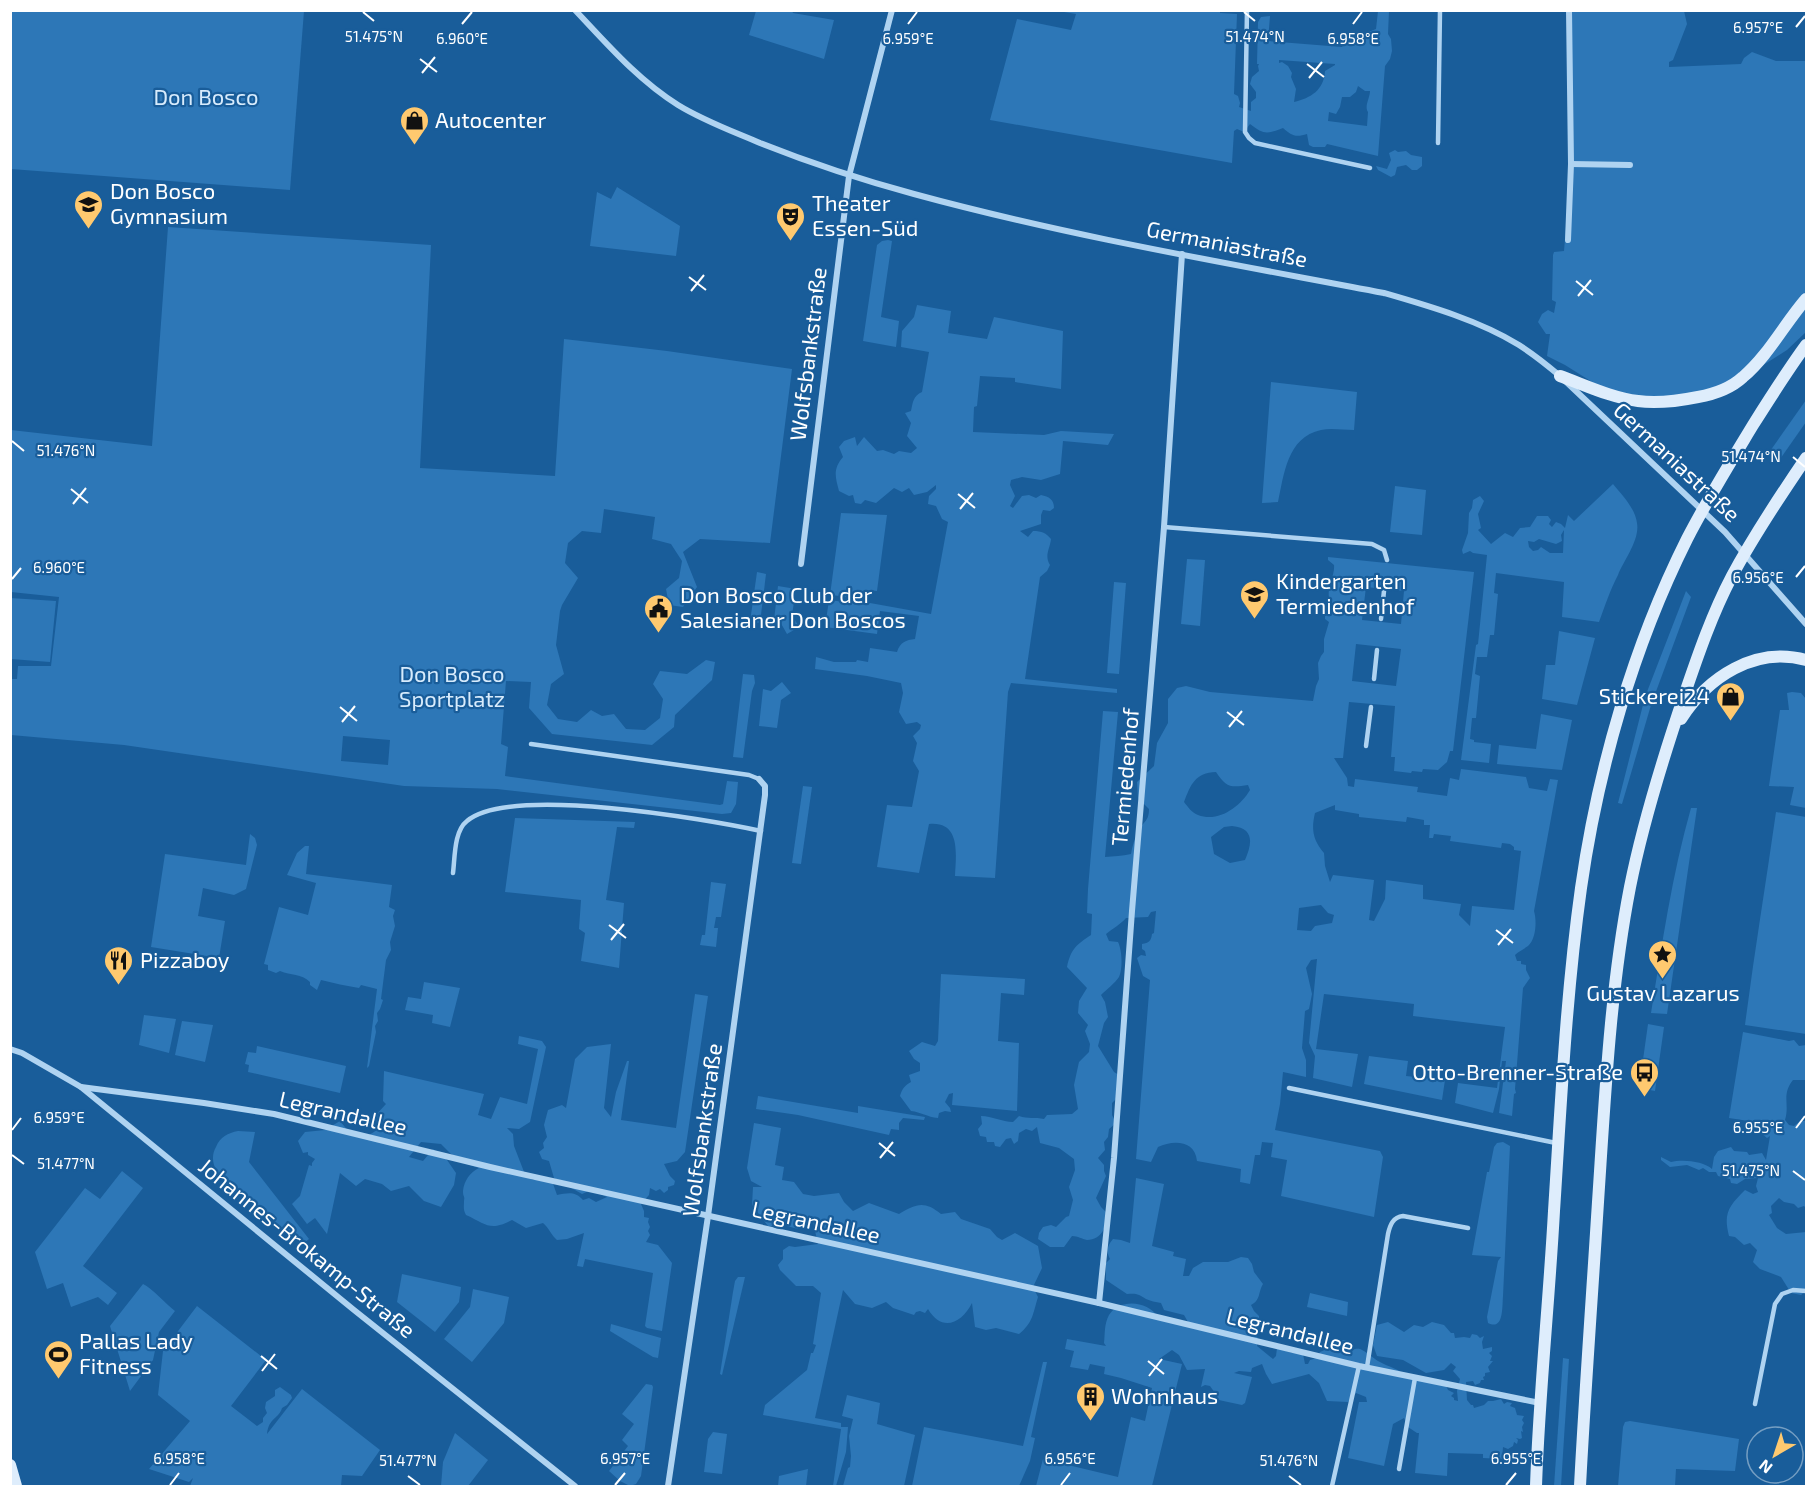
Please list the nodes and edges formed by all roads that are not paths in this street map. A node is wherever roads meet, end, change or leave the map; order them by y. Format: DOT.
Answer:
graph roads {
  1 [pos="575,10"];
  2 [pos="892,10"];
  3 [pos="1247,10"];
  4 [pos="1440,10"];
  5 [pos="1569,10"];
  6 [pos="1438,143"];
  7 [pos="1571,164"];
  8 [pos="1630,165"];
  9 [pos="1370,168"];
  10 [pos="849,176"];
  11 [pos="1568,240"];
  12 [pos="1182,254"];
  13 [pos="1806,298"];
  14 [pos="1806,345"];
  15 [pos="1560,376"];
  16 [pos="1806,458"];
  17 [pos="1703,511"];
  18 [pos="1164,527"];
  19 [pos="1745,554"];
  20 [pos="1387,560"];
  21 [pos="801,564"];
  22 [pos="1383,591"];
  23 [pos="1381,619"];
  24 [pos="1806,624"];
  25 [pos="1377,650"];
  26 [pos="1806,660"];
  27 [pos="1374,679"];
  28 [pos="1371,708"];
  29 [pos="531,744"];
  30 [pos="1366,746"];
  31 [pos="1667,747"];
  32 [pos="759,779"];
  33 [pos="761,831"];
  34 [pos="453,873"];
  35 [pos="10,1048"];
  36 [pos="81,1087"];
  37 [pos="1289,1088"];
  38 [pos="1558,1143"];
  39 [pos="708,1216"];
  40 [pos="1468,1228"];
  41 [pos="1806,1292"];
  42 [pos="1099,1303"];
  43 [pos="1359,1366"];
  44 [pos="1367,1367"];
  45 [pos="1415,1378"];
  46 [pos="1541,1403"];
  47 [pos="1755,1404"];
  48 [pos="10,1465"];
  49 [pos="1399,1470"];
  50 [pos="16,1486"];
  51 [pos="575,1486"];
  52 [pos="668,1486"];
  53 [pos="1332,1486"];
  54 [pos="1536,1486"];
  55 [pos="1580,1486"];
  1 -- 10 [label="street, Germaniastraße"];
  2 -- 10 [label="street, Wolfsbankstraße"];
  3 -- 9 [label="lane"];
  4 -- 6 [label="lane"];
  5 -- 7 [label="street"];
  7 -- 8 [label="street"];
  7 -- 11 [label="street"];
  10 -- 12 [label="street, Germaniastraße"];
  10 -- 21 [label="street, Wolfsbankstraße"];
  12 -- 15 [label="street, Germaniastraße"];
  12 -- 18 [label="street, Termiedenhof"];
  13 -- 15 [label="street"];
  14 -- 17 [label="street"];
  15 -- 17 [label="street, Germaniastraße"];
  16 -- 19 [label="street"];
  17 -- 19 [label="street, Germaniastraße"];
  17 -- 38 [label="street"];
  18 -- 20 [label="lane"];
  18 -- 42 [label="street, Termiedenhof"];
  19 -- 24 [label="street, Germaniastraße"];
  19 -- 31 [label="street"];
  22 -- 23 [label="lane"];
  25 -- 27 [label="lane"];
  26 -- 31 [label="street"];
  28 -- 30 [label="lane"];
  29 -- 32 [label="lane"];
  31 -- 55 [label="street"];
  32 -- 33 [label="street, Wolfsbankstraße"];
  33 -- 34 [label="lane"];
  33 -- 39 [label="street, Wolfsbankstraße"];
  35 -- 36 [label="street, Johannes-Brokamp-Straße"];
  36 -- 39 [label="street, Legrandallee"];
  36 -- 51 [label="street, Johannes-Brokamp-Straße"];
  37 -- 38 [label="lane"];
  38 -- 46 [label="street"];
  39 -- 42 [label="street, Legrandallee"];
  39 -- 52 [label="street, Wolfsbankstraße"];
  40 -- 44 [label="lane"];
  41 -- 47 [label="lane"];
  42 -- 43 [label="street, Legrandallee"];
  43 -- 44 [label="street, Legrandallee"];
  43 -- 53 [label="lane"];
  44 -- 45 [label="street, Legrandallee"];
  45 -- 46 [label="street, Legrandallee"];
  45 -- 49 [label="lane"];
  46 -- 54 [label="street"];
  48 -- 50 [label="street"];
}
